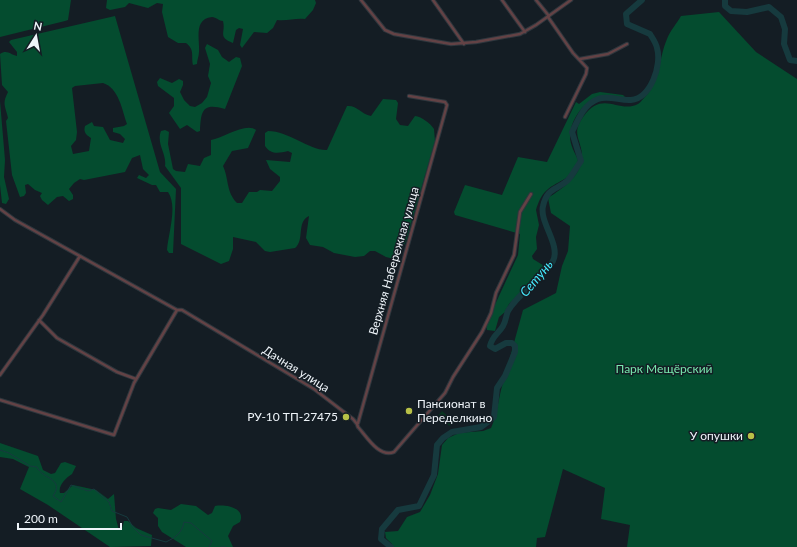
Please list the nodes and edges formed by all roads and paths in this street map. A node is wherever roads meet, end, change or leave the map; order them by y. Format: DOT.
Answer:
graph roads {
  1 [pos="361,0"];
  2 [pos="433,0"];
  3 [pos="502,0"];
  4 [pos="536,0"];
  5 [pos="571,0"];
  6 [pos="548,16"];
  7 [pos="525,32"];
  8 [pos="464,44"];
  9 [pos="627,44"];
  10 [pos="580,59"];
  11 [pos="409,96"];
  12 [pos="565,117"];
  13 [pos="531,194"];
  14 [pos="0,209"];
  15 [pos="80,256"];
  16 [pos="177,310"];
  17 [pos="39,320"];
  18 [pos="0,375"];
  19 [pos="136,379"];
  20 [pos="0,400"];
  21 [pos="358,424"];
  1 -- 8 [label="street"];
  2 -- 8 [label="street"];
  3 -- 7 [label="street"];
  4 -- 6 [label="street"];
  5 -- 6 [label="street"];
  6 -- 7 [label="street"];
  6 -- 10 [label="street"];
  7 -- 8 [label="street"];
  9 -- 10 [label="street"];
  10 -- 12 [label="street"];
  11 -- 21 [label="street, Верхняя Набережная улица"];
  13 -- 21 [label="street, Дачная улица"];
  14 -- 15 [label="street"];
  15 -- 16 [label="street"];
  15 -- 17 [label="street"];
  16 -- 19 [label="street"];
  16 -- 21 [label="street, Дачная улица"];
  17 -- 18 [label="street"];
  17 -- 19 [label="street"];
  19 -- 20 [label="street"];
}
